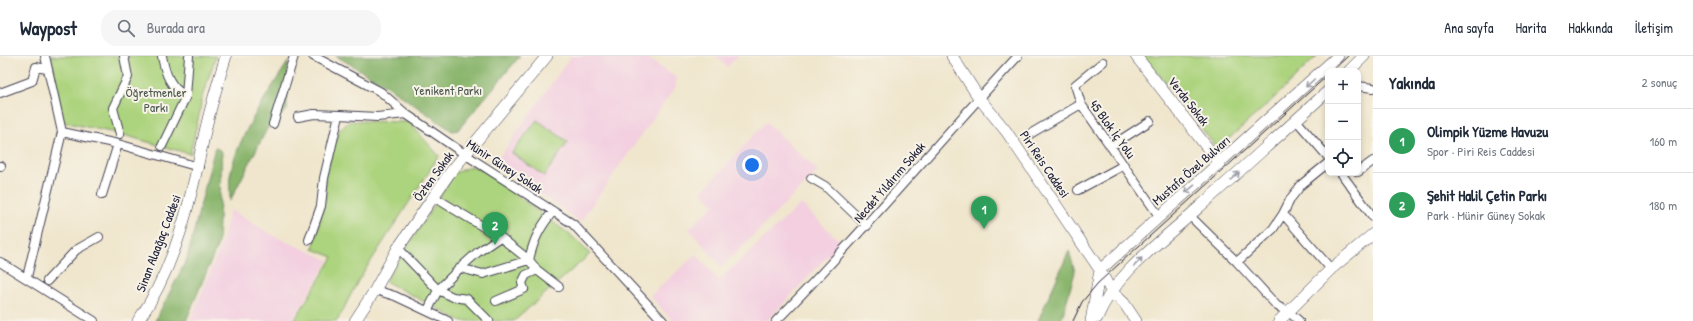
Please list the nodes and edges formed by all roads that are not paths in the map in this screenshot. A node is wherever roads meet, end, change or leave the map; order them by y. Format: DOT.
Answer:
graph roads {
  1 [pos="45,56"];
  2 [pos="124,56"];
  3 [pos="162,56"];
  4 [pos="189,56"];
  5 [pos="226,56"];
  6 [pos="294,56"];
  7 [pos="313,56"];
  8 [pos="547,56"];
  9 [pos="952,56"];
  10 [pos="1018,56"];
  11 [pos="1136,56"];
  12 [pos="1338,56"];
  13 [pos="1364,56"];
  14 [pos="1103,62"];
  15 [pos="1352,68"];
  16 [pos="48,69"];
  17 [pos="1361,86"];
  18 [pos="1373,88"];
  19 [pos="0,93"];
  20 [pos="1325,94"];
  21 [pos="186,96"];
  22 [pos="979,98"];
  23 [pos="1081,104"];
  24 [pos="406,114"];
  25 [pos="339,115"];
  26 [pos="298,117"];
  27 [pos="1296,120"];
  28 [pos="1150,121"];
  29 [pos="273,124"];
  30 [pos="62,132"];
  31 [pos="120,134"];
  32 [pos="1030,134"];
  33 [pos="118,144"];
  34 [pos="162,146"];
  35 [pos="1111,146"];
  36 [pos="1325,154"];
  37 [pos="466,155"];
  38 [pos="1373,162"];
  39 [pos="1220,164"];
  40 [pos="1124,165"];
  41 [pos="199,166"];
  42 [pos="1325,166"];
  43 [pos="1361,170"];
  44 [pos="1343,176"];
  45 [pos="1352,176"];
  46 [pos="811,178"];
  47 [pos="1346,180"];
  48 [pos="1078,190"];
  49 [pos="102,195"];
  50 [pos="434,197"];
  51 [pos="554,211"];
  52 [pos="1283,214"];
  53 [pos="1160,216"];
  54 [pos="1190,216"];
  55 [pos="1373,217"];
  56 [pos="867,226"];
  57 [pos="1373,234"];
  58 [pos="99,237"];
  59 [pos="500,237"];
  60 [pos="309,240"];
  61 [pos="398,248"];
  62 [pos="528,260"];
  63 [pos="0,262"];
  64 [pos="1237,262"];
  65 [pos="460,268"];
  66 [pos="1331,269"];
  67 [pos="537,270"];
  68 [pos="1100,270"];
  69 [pos="27,277"];
  70 [pos="47,281"];
  71 [pos="559,287"];
  72 [pos="375,290"];
  73 [pos="438,290"];
  74 [pos="1111,291"];
  75 [pos="496,301"];
  76 [pos="428,310"];
  77 [pos="1290,312"];
  78 [pos="94,321"];
  79 [pos="138,321"];
  80 [pos="355,321"];
  81 [pos="448,321"];
  82 [pos="489,321"];
  83 [pos="663,321"];
  84 [pos="776,321"];
  85 [pos="1091,321"];
  86 [pos="1096,321"];
  87 [pos="1136,321"];
  88 [pos="1279,321"];
  89 [pos="1299,321"];
  1 -- 16 [label="street"];
  2 -- 31 [label="street"];
  3 -- 21 [label="street"];
  4 -- 21 [label="street"];
  5 -- 41 [label="main road, Sinan Alaağaç Caddesi"];
  6 -- 29 [label="street"];
  7 -- 24 [label="street, Münir Güney Sokak"];
  8 -- 37 [label="main road, Özten Sokak"];
  9 -- 22 [label="main road, Piri Reis Caddesi"];
  10 -- 22 [label="street, Necdet Yıldırım Sokak"];
  11 -- 39 [label="main road, Verda Sokak"];
  12 -- 39 [label="main road, Mustafa Özel Bulvarı, one-way"];
  13 -- 15 [label="main road"];
  14 -- 23 [label="street"];
  16 -- 19 [label="street"];
  16 -- 30 [label="street"];
  17 -- 18 [label="street"];
  20 -- 27 [label="main road"];
  21 -- 34 [label="street"];
  22 -- 56 [label="street, Necdet Yıldırım Sokak"];
  22 -- 68 [label="main road, Piri Reis Caddesi"];
  23 -- 32 [label="street, 45 Blok İç Yolu"];
  23 -- 35 [label="street, 45 Blok İç Yolu"];
  24 -- 25 [label="street"];
  24 -- 37 [label="street, Münir Güney Sokak"];
  25 -- 26 [label="street"];
  25 -- 60 [label="street"];
  27 -- 36 [label="street"];
  54 -- 27 [label="main road, one-way"];
  28 -- 35 [label="street"];
  30 -- 33 [label="street"];
  30 -- 69 [label="street"];
  33 -- 41 [label="street"];
  33 -- 49 [label="street"];
  35 -- 40 [label="street, 45 Blok İç Yolu"];
  37 -- 50 [label="main road, Özten Sokak"];
  37 -- 51 [label="street, Münir Güney Sokak"];
  38 -- 43 [label="street"];
  39 -- 53 [label="main road, Mustafa Özel Bulvarı, one-way"];
  40 -- 48 [label="street"];
  40 -- 53 [label="street, 45 Blok İç Yolu"];
  41 -- 79 [label="main road, Sinan Alaağaç Caddesi"];
  42 -- 52 [label="street"];
  44 -- 47 [label="street"];
  45 -- 47 [label="street"];
  46 -- 56 [label="street"];
  47 -- 55 [label="street"];
  50 -- 59 [label="street"];
  50 -- 61 [label="main road, Özten Sokak"];
  51 -- 62 [label="street"];
  51 -- 83 [label="street, Münir Güney Sokak"];
  52 -- 64 [label="street"];
  52 -- 66 [label="street"];
  53 -- 68 [label="main road, Mustafa Özel Bulvarı"];
  54 -- 64 [label="street"];
  74 -- 54 [label="main road, one-way"];
  56 -- 84 [label="street, Necdet Yıldırım Sokak"];
  57 -- 66 [label="main road"];
  58 -- 70 [label="street"];
  59 -- 62 [label="street"];
  59 -- 65 [label="street"];
  61 -- 72 [label="main road, Özten Sokak"];
  61 -- 73 [label="street"];
  62 -- 65 [label="street"];
  62 -- 67 [label="street"];
  63 -- 69 [label="street"];
  64 -- 77 [label="street"];
  65 -- 73 [label="street"];
  66 -- 77 [label="main road"];
  67 -- 71 [label="street"];
  67 -- 75 [label="street"];
  68 -- 74 [label="main road, Piri Reis Caddesi"];
  68 -- 85 [label="main road"];
  69 -- 78 [label="street"];
  72 -- 76 [label="street"];
  72 -- 80 [label="main road, Özten Sokak"];
  73 -- 76 [label="street"];
  73 -- 82 [label="street"];
  74 -- 86 [label="main road"];
  74 -- 87 [label="main road, Piri Reis Caddesi"];
  76 -- 81 [label="street"];
  77 -- 88 [label="main road"];
  77 -- 89 [label="street"];
}
